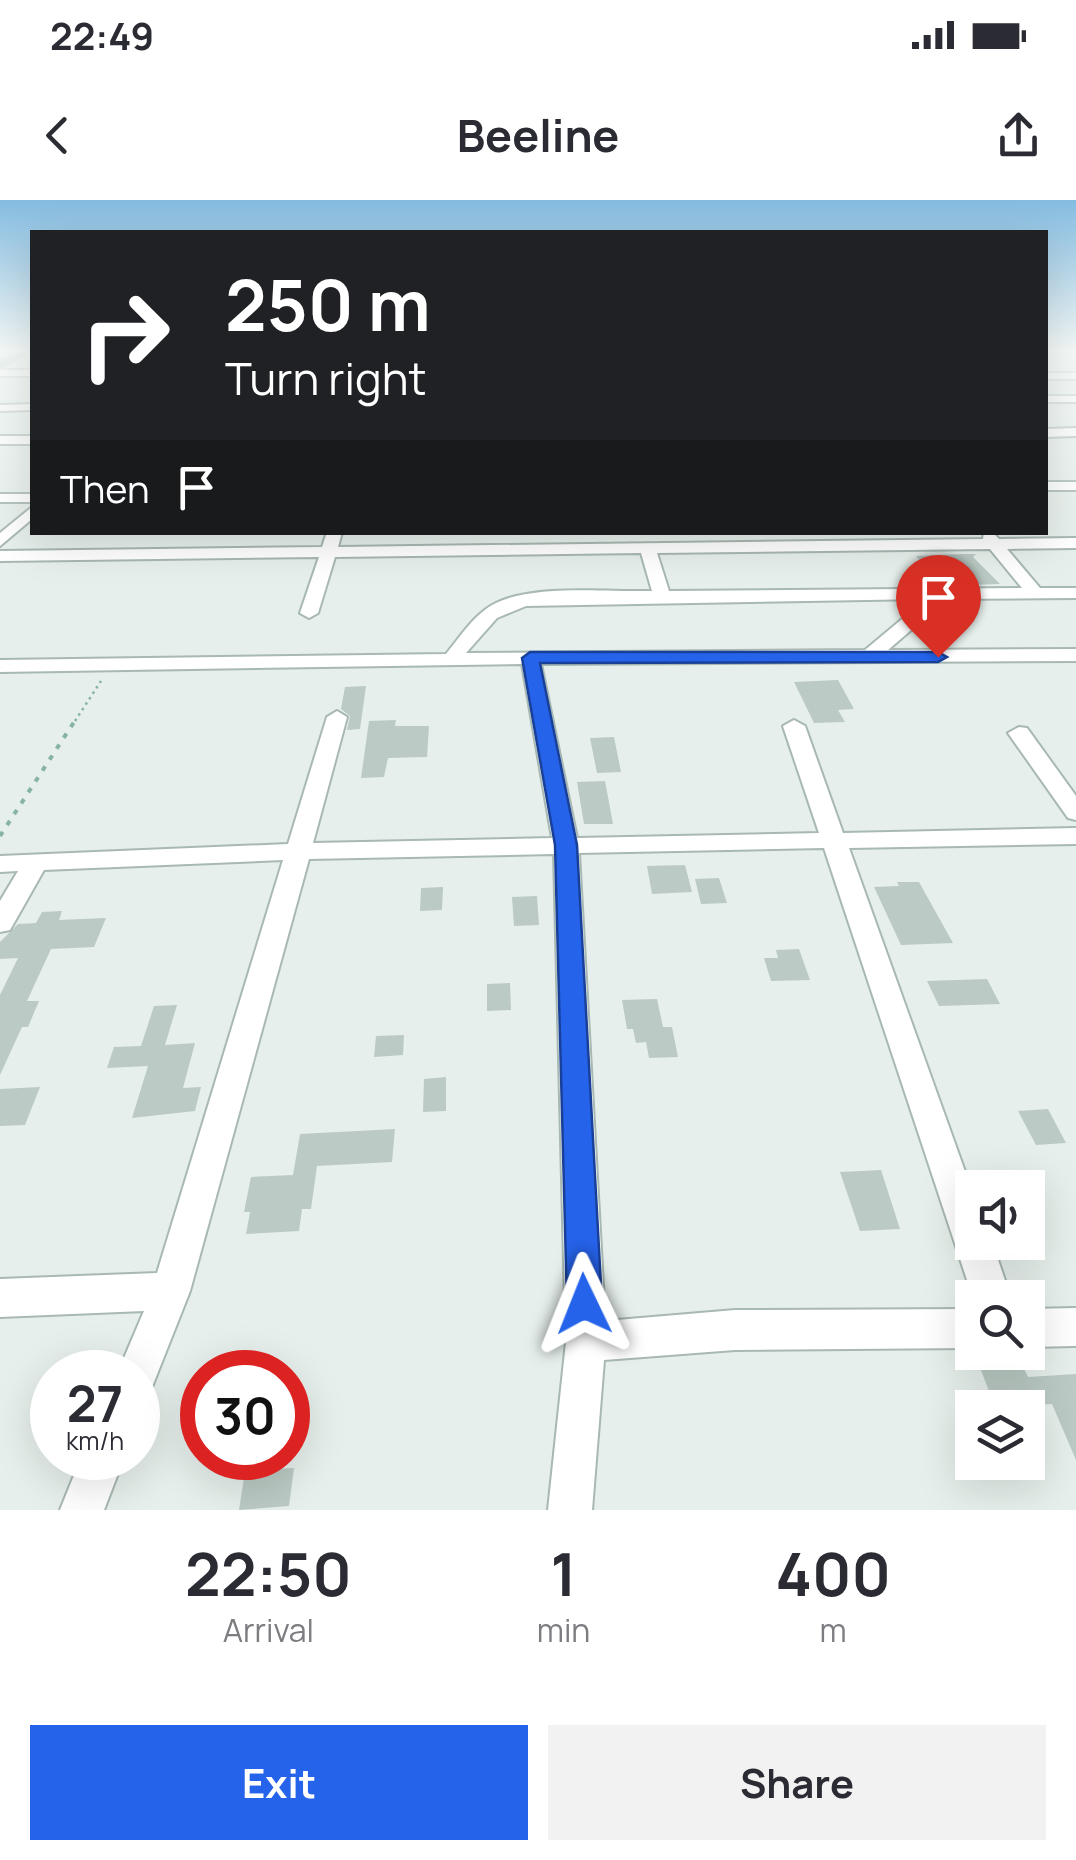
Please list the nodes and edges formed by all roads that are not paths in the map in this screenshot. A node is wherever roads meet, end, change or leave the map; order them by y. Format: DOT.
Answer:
graph roads {
  1 [pos="1076,432"];
  2 [pos="1048,433"];
  3 [pos="0,440"];
  4 [pos="30,440"];
  5 [pos="1048,486"];
  6 [pos="1076,486"];
  7 [pos="0,498"];
  8 [pos="30,498"];
  9 [pos="30,513"];
  10 [pos="334,535"];
  11 [pos="990,538"];
  12 [pos="0,540"];
  13 [pos="658,543"];
  14 [pos="1076,543"];
  15 [pos="328,553"];
  16 [pos="0,556"];
  17 [pos="1076,593"];
  18 [pos="1036,594"];
  19 [pos="942,595"];
  20 [pos="663,598"];
  21 [pos="309,612"];
  22 [pos="1076,656"];
  23 [pos="530,658"];
  24 [pos="869,658"];
  25 [pos="452,659"];
  26 [pos="0,666"];
  27 [pos="337,717"];
  28 [pos="794,726"];
  29 [pos="1019,732"];
  30 [pos="1076,813"];
  31 [pos="1076,836"];
  32 [pos="837,843"];
  33 [pos="566,845"];
  34 [pos="300,851"];
  35 [pos="0,864"];
  36 [pos="36,864"];
  37 [pos="0,923"];
  38 [pos="955,1188"];
  39 [pos="171,1291"];
  40 [pos="0,1298"];
  41 [pos="1076,1327"];
  42 [pos="1045,1328"];
  43 [pos="955,1329"];
  44 [pos="586,1342"];
  45 [pos="147,1350"];
  46 [pos="94,1480"];
  47 [pos="82,1510"];
  48 [pos="570,1510"];
  1 -- 2 [label="street"];
  3 -- 4 [label="street"];
  5 -- 6 [label="street"];
  7 -- 8 [label="street"];
  9 -- 12 [label="street"];
  10 -- 15 [label="street"];
  11 -- 13 [label="street"];
  11 -- 14 [label="street"];
  11 -- 18 [label="street"];
  13 -- 15 [label="street"];
  13 -- 20 [label="street"];
  15 -- 16 [label="street"];
  15 -- 21 [label="street"];
  17 -- 18 [label="street"];
  18 -- 19 [label="street"];
  19 -- 20 [label="street"];
  19 -- 24 [label="street"];
  20 -- 25 [label="street"];
  22 -- 24 [label="street"];
  23 -- 24 [label="street"];
  23 -- 25 [label="street"];
  23 -- 33 [label="street"];
  25 -- 26 [label="street"];
  27 -- 34 [label="street"];
  28 -- 32 [label="street"];
  29 -- 30 [label="street"];
  31 -- 32 [label="street"];
  32 -- 33 [label="street"];
  32 -- 38 [label="street"];
  33 -- 34 [label="street"];
  33 -- 44 [label="street"];
  34 -- 36 [label="street"];
  34 -- 39 [label="street"];
  35 -- 36 [label="street"];
  36 -- 37 [label="street"];
  39 -- 40 [label="street"];
  39 -- 45 [label="street"];
  41 -- 42 [label="street"];
  43 -- 44 [label="street"];
  44 -- 48 [label="street"];
  46 -- 47 [label="street"];
}
